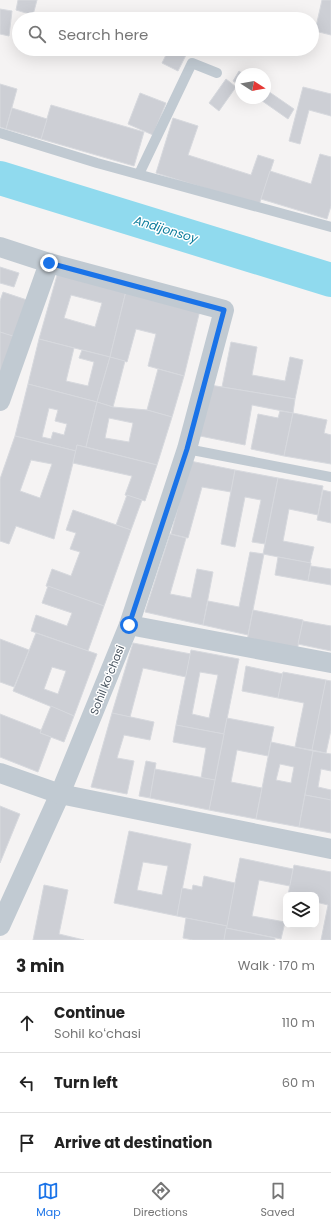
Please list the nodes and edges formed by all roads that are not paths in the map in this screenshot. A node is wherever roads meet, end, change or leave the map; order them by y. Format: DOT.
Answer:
graph roads {
  1 [pos="217,73"];
  2 [pos="0,133"];
  3 [pos="139,174"];
  4 [pos="331,227"];
  5 [pos="0,247"];
  6 [pos="49,263"];
  7 [pos="0,401"];
  8 [pos="187,449"];
  9 [pos="331,477"];
  10 [pos="129,625"];
  11 [pos="331,663"];
  12 [pos="0,773"];
  13 [pos="60,794"];
  14 [pos="331,849"];
  15 [pos="0,926"];
  1 -- 3 [label="lane"];
  2 -- 3 [label="lane"];
  3 -- 4 [label="lane"];
  5 -- 6 [label="street"];
  6 -- 7 [label="street"];
  6 -- 8 [label="street, Sohil koʻchasi"];
  8 -- 9 [label="lane"];
  8 -- 10 [label="street, Sohil koʻchasi"];
  10 -- 11 [label="street"];
  10 -- 13 [label="street, Sohil koʻchasi"];
  12 -- 13 [label="street"];
  13 -- 14 [label="street"];
  13 -- 15 [label="street, Sohil koʻchasi"];
}
